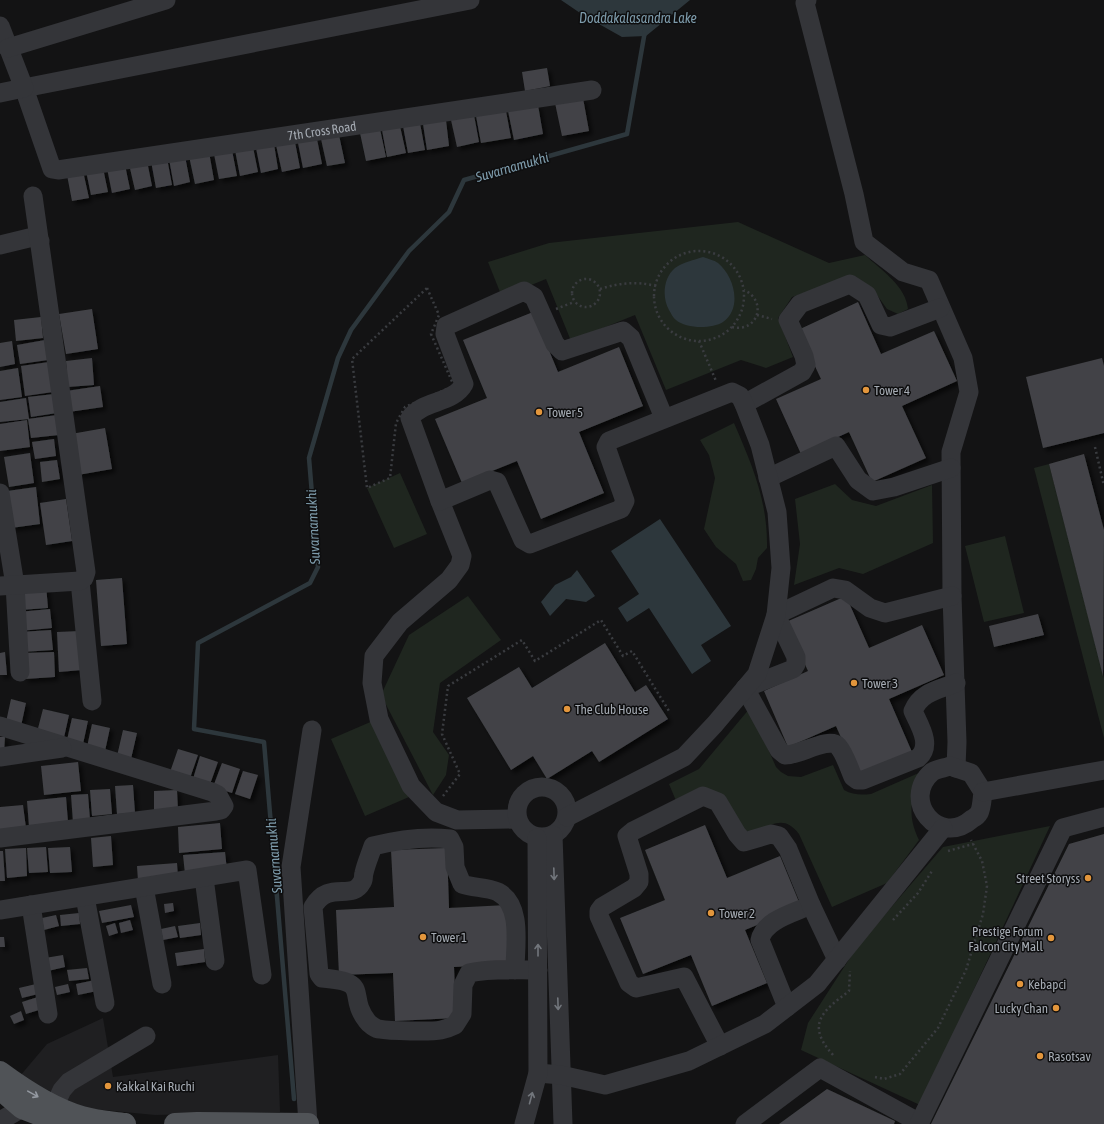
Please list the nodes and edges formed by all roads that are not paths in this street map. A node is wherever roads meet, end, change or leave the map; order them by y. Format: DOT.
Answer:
graph roads {
  1 [pos="166,0"];
  2 [pos="470,0"];
  3 [pos="807,0"];
  4 [pos="0,26"];
  5 [pos="8,48"];
  6 [pos="24,88"];
  7 [pos="592,90"];
  8 [pos="0,93"];
  9 [pos="33,196"];
  10 [pos="40,241"];
  11 [pos="0,245"];
  12 [pos="940,308"];
  13 [pos="744,404"];
  14 [pos="664,418"];
  15 [pos="951,468"];
  16 [pos="768,478"];
  17 [pos="0,493"];
  18 [pos="440,501"];
  19 [pos="80,581"];
  20 [pos="7,585"];
  21 [pos="952,596"];
  22 [pos="776,615"];
  23 [pos="20,672"];
  24 [pos="956,683"];
  25 [pos="745,688"];
  26 [pos="92,701"];
  27 [pos="0,726"];
  28 [pos="312,730"];
  29 [pos="67,747"];
  30 [pos="0,757"];
  31 [pos="956,768"];
  32 [pos="1104,770"];
  33 [pos="983,792"];
  34 [pos="437,812"];
  35 [pos="567,817"];
  36 [pos="1104,817"];
  37 [pos="517,819"];
  38 [pos="943,828"];
  39 [pos="545,836"];
  40 [pos="0,838"];
  41 [pos="439,838"];
  42 [pos="204,878"];
  43 [pos="144,887"];
  44 [pos="84,897"];
  45 [pos="30,905"];
  46 [pos="811,905"];
  47 [pos="0,910"];
  48 [pos="215,961"];
  49 [pos="845,962"];
  50 [pos="516,970"];
  51 [pos="538,970"];
  52 [pos="262,975"];
  53 [pos="162,984"];
  54 [pos="106,1003"];
  55 [pos="787,1007"];
  56 [pos="48,1014"];
  57 [pos="146,1036"];
  58 [pos="720,1046"];
  59 [pos="0,1072"];
  60 [pos="538,1073"];
  61 [pos="561,1075"];
  62 [pos="0,1088"];
  63 [pos="55,1105"];
  64 [pos="22,1108"];
  65 [pos="0,1121"];
  66 [pos="80,1124"];
  67 [pos="125,1124"];
  68 [pos="174,1124"];
  69 [pos="308,1124"];
  70 [pos="524,1124"];
  71 [pos="563,1124"];
  72 [pos="744,1124"];
  73 [pos="919,1124"];
  1 -- 5 [label="street"];
  2 -- 6 [label="street"];
  3 -- 12 [label="street"];
  4 -- 5 [label="street"];
  5 -- 6 [label="street"];
  6 -- 7 [label="street, 7th Cross Road"];
  6 -- 8 [label="street"];
  9 -- 10 [label="street"];
  10 -- 11 [label="street"];
  10 -- 19 [label="street"];
  12 -- 13 [label="street"];
  12 -- 15 [label="street"];
  13 -- 14 [label="street"];
  13 -- 16 [label="street"];
  14 -- 18 [label="street"];
  14 -- 18 [label="street"];
  15 -- 16 [label="street"];
  15 -- 21 [label="street"];
  16 -- 22 [label="street"];
  17 -- 20 [label="street"];
  18 -- 34 [label="street"];
  19 -- 20 [label="street"];
  19 -- 26 [label="street"];
  20 -- 23 [label="street"];
  21 -- 22 [label="street"];
  21 -- 24 [label="street"];
  22 -- 25 [label="street"];
  22 -- 25 [label="street"];
  24 -- 25 [label="street"];
  24 -- 31 [label="street"];
  25 -- 35 [label="street"];
  27 -- 29 [label="street"];
  28 -- 69 [label="street"];
  29 -- 30 [label="street"];
  29 -- 40 [label="street"];
  31 -- 33 [label="street"];
  31 -- 38 [label="street"];
  32 -- 33 [label="street"];
  33 -- 38 [label="street"];
  34 -- 37 [label="street"];
  34 -- 41 [label="street"];
  35 -- 37 [label="street"];
  35 -- 39 [label="street"];
  36 -- 73 [label="street"];
  37 -- 39 [label="street"];
  38 -- 49 [label="street"];
  51 -- 39 [label="street, one-way"];
  39 -- 61 [label="street, one-way"];
  41 -- 50 [label="street"];
  41 -- 50 [label="street"];
  42 -- 43 [label="street"];
  42 -- 48 [label="street"];
  42 -- 52 [label="street"];
  43 -- 44 [label="street"];
  43 -- 53 [label="street"];
  44 -- 45 [label="street"];
  44 -- 54 [label="street"];
  45 -- 47 [label="street"];
  45 -- 56 [label="street"];
  46 -- 49 [label="street"];
  46 -- 55 [label="street"];
  46 -- 58 [label="street"];
  49 -- 55 [label="street"];
  50 -- 51 [label="street"];
  51 -- 60 [label="street"];
  55 -- 58 [label="street"];
  57 -- 63 [label="street"];
  58 -- 61 [label="street"];
  59 -- 63 [label="main road, one-way"];
  60 -- 61 [label="street"];
  70 -- 60 [label="street, one-way"];
  61 -- 71 [label="street"];
  62 -- 64 [label="main road"];
  63 -- 67 [label="main road"];
  64 -- 65 [label="street"];
  64 -- 66 [label="main road"];
  68 -- 69 [label="main road"];
  72 -- 73 [label="street"];
}
